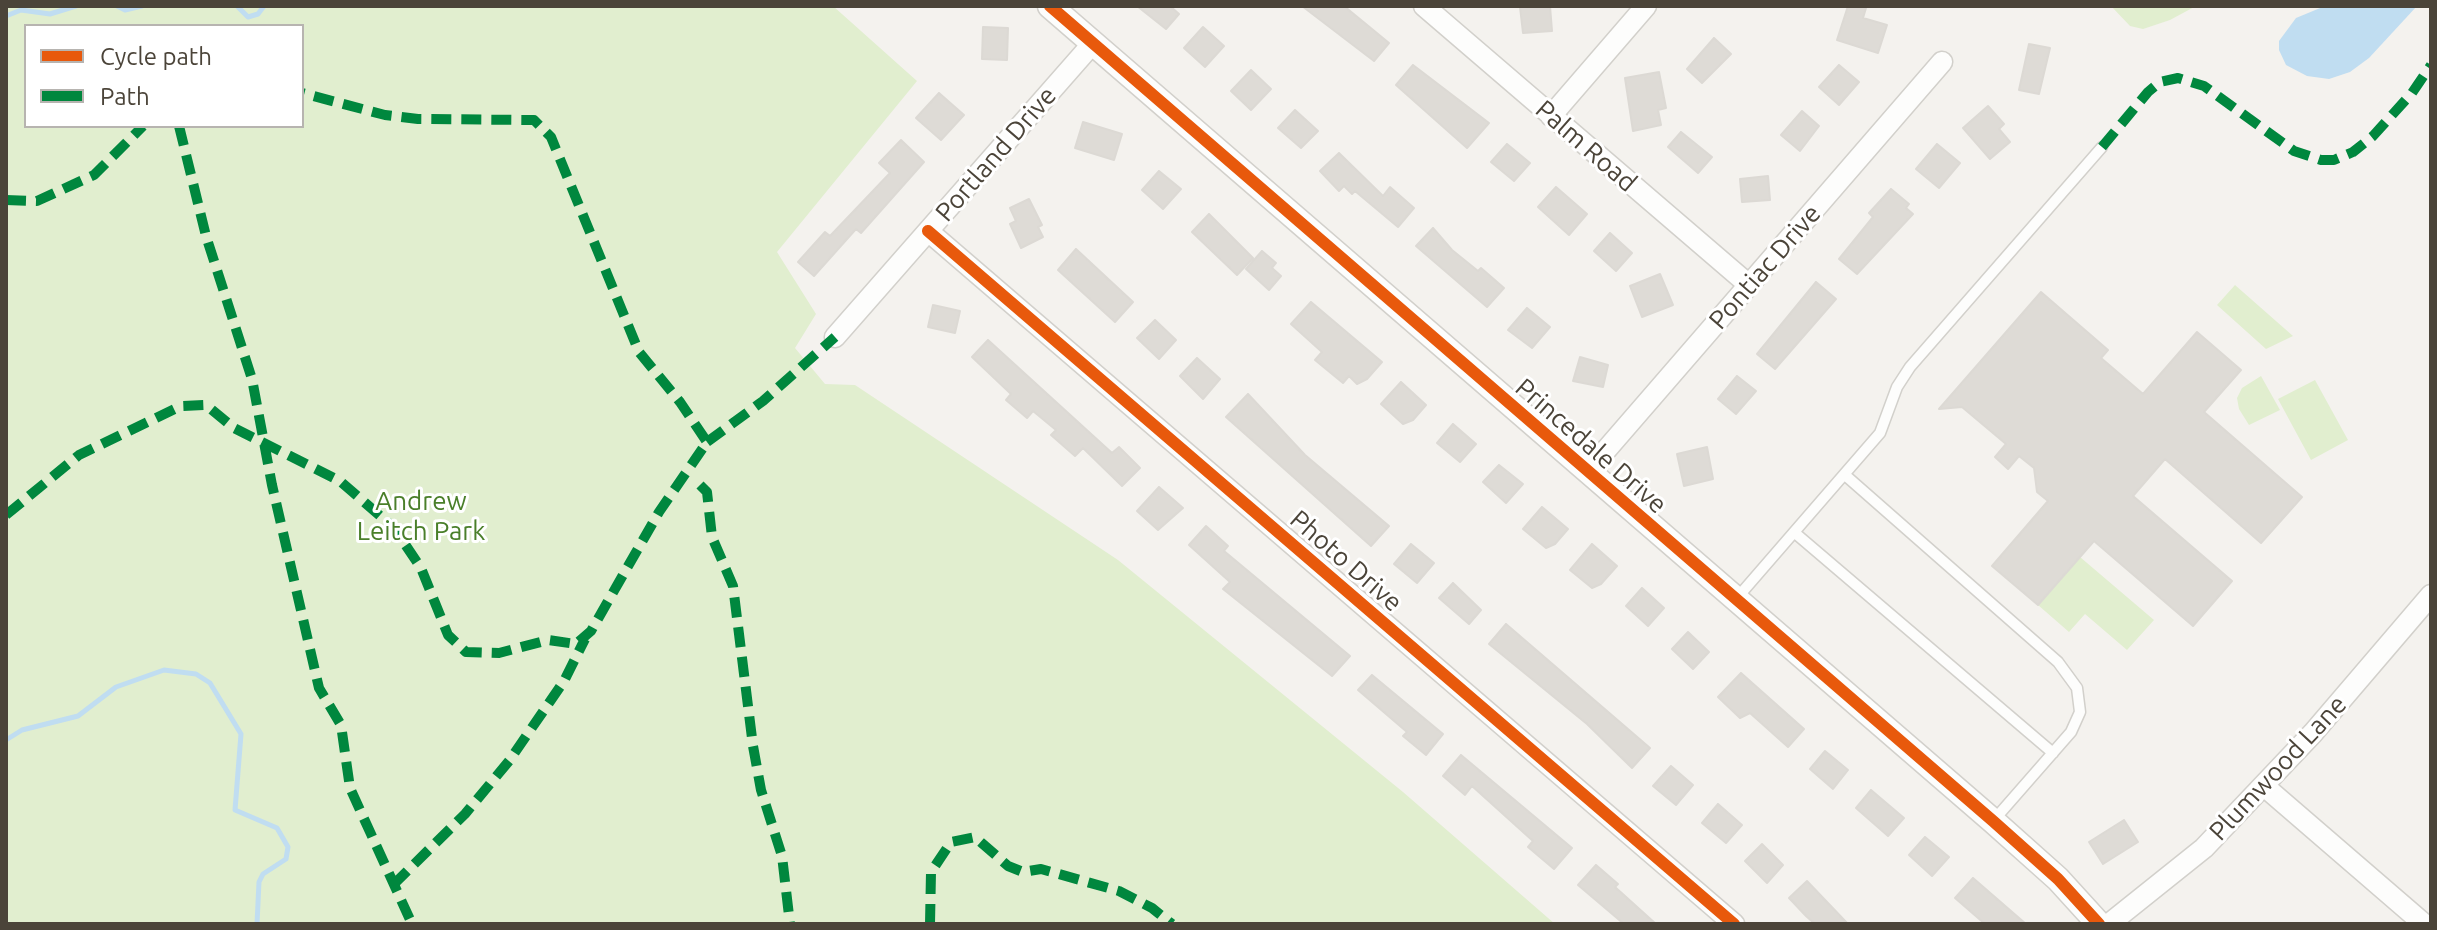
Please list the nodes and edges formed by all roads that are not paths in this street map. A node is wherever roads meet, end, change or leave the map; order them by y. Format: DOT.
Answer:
graph roads {
  1 [pos="1050,6"];
  2 [pos="1424,6"];
  3 [pos="1646,6"];
  4 [pos="1093,43"];
  5 [pos="1942,62"];
  6 [pos="1551,116"];
  7 [pos="2102,147"];
  8 [pos="928,231"];
  9 [pos="1749,285"];
  10 [pos="835,337"];
  11 [pos="1587,472"];
  12 [pos="1845,475"];
  13 [pos="1795,533"];
  14 [pos="1736,599"];
  15 [pos="2428,605"];
  16 [pos="2053,753"];
  17 [pos="2264,786"];
  18 [pos="1993,821"];
  19 [pos="1734,924"];
  20 [pos="2099,924"];
  21 [pos="2109,924"];
  22 [pos="2424,924"];
  1 -- 4 [label="street, Princedale Drive"];
  2 -- 6 [label="street, Palm Road"];
  3 -- 6 [label="street"];
  4 -- 8 [label="street, Portland Drive"];
  4 -- 11 [label="street, Princedale Drive"];
  5 -- 9 [label="street, Pontiac Drive"];
  6 -- 9 [label="street, Palm Road"];
  7 -- 12 [label="lane"];
  8 -- 10 [label="street, Portland Drive"];
  8 -- 19 [label="street, Photo Drive"];
  9 -- 11 [label="street, Pontiac Drive"];
  11 -- 14 [label="street, Princedale Drive"];
  12 -- 13 [label="lane"];
  12 -- 16 [label="lane"];
  13 -- 14 [label="lane"];
  13 -- 16 [label="lane"];
  14 -- 18 [label="street, Princedale Drive"];
  15 -- 17 [label="street, Plumwood Lane"];
  16 -- 18 [label="lane"];
  17 -- 21 [label="street, Plumwood Lane"];
  17 -- 22 [label="street"];
  18 -- 20 [label="street, Princedale Drive"];
}
